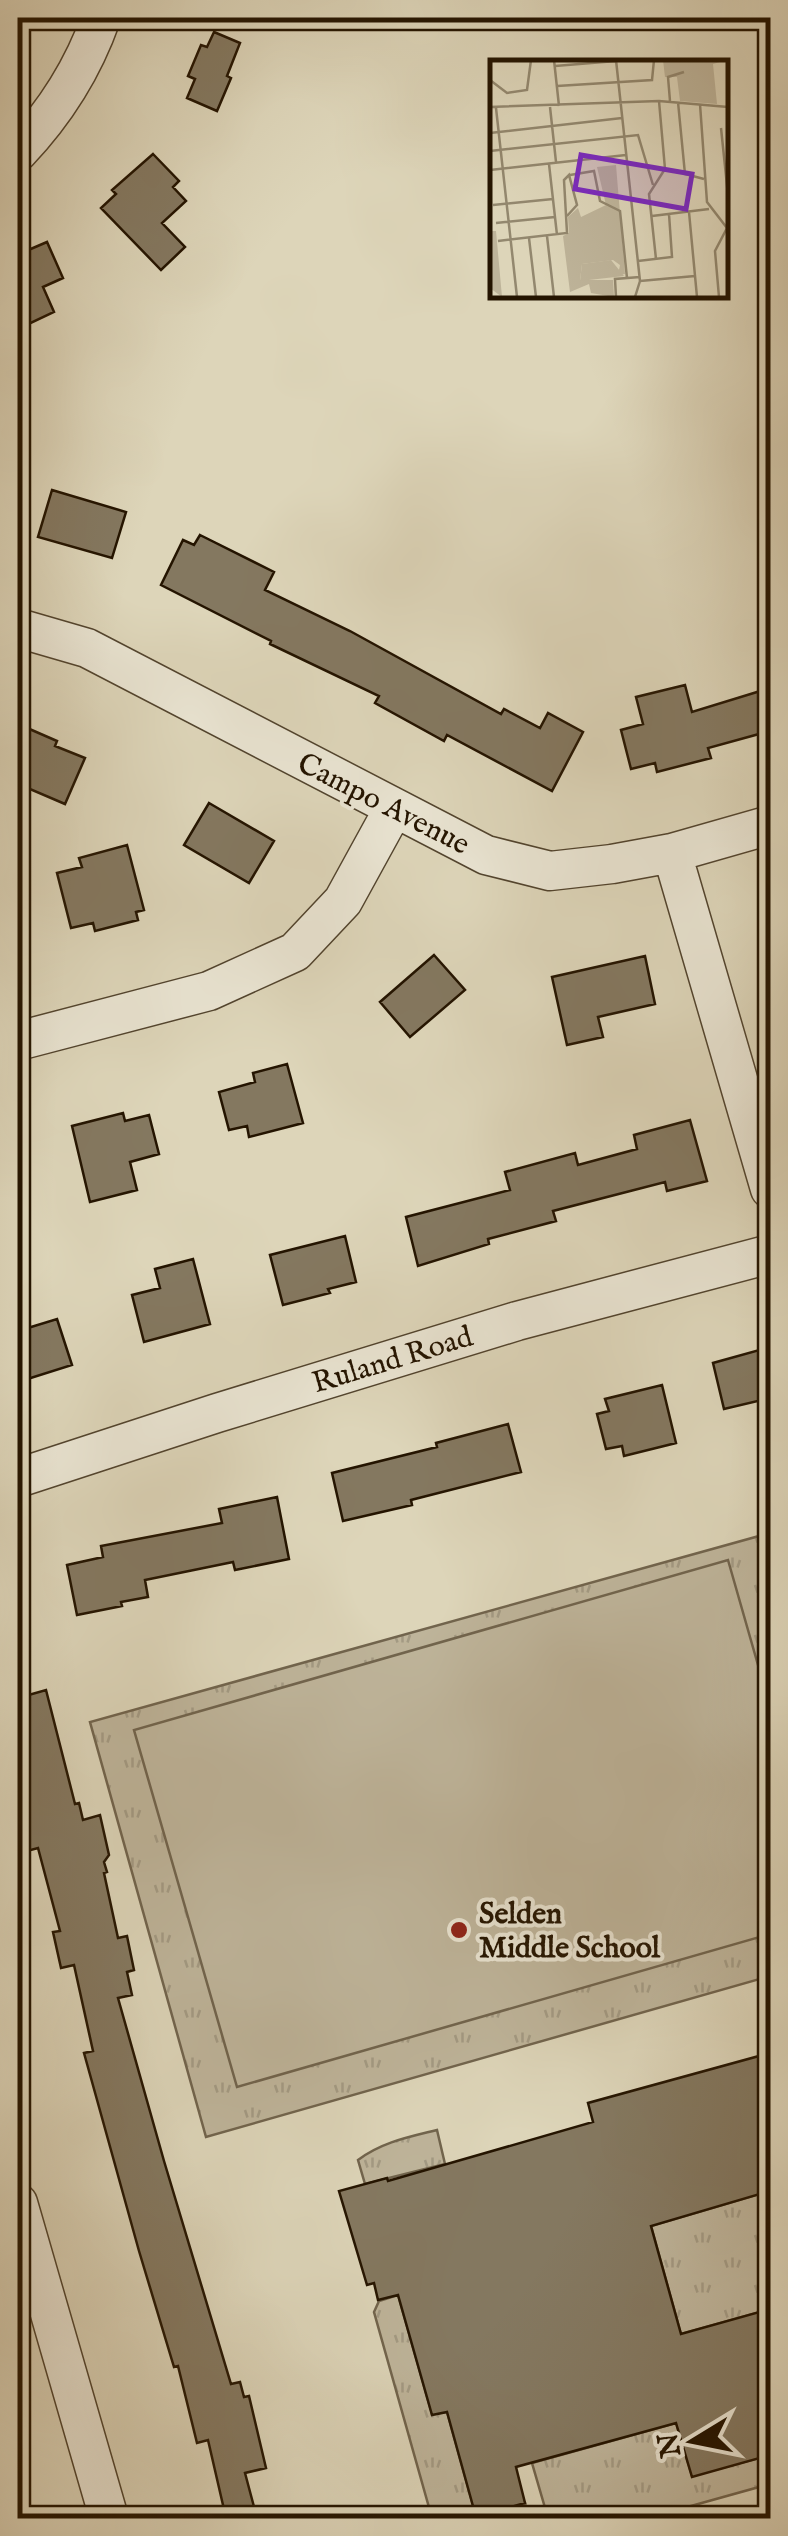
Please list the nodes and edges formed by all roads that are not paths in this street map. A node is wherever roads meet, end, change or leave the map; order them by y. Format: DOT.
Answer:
graph roads {
  1 [pos="101,18"];
  2 [pos="18,152"];
  3 [pos="18,628"];
  4 [pos="394,808"];
  5 [pos="770,825"];
  6 [pos="672,853"];
  7 [pos="18,1041"];
  8 [pos="770,1189"];
  9 [pos="770,1254"];
  10 [pos="18,1478"];
  11 [pos="18,2203"];
  12 [pos="109,2518"];
  1 -- 2 [label="street"];
  3 -- 4 [label="street, Campo Avenue"];
  4 -- 6 [label="street, Campo Avenue"];
  4 -- 7 [label="street"];
  5 -- 6 [label="street, Campo Avenue"];
  6 -- 8 [label="street"];
  9 -- 10 [label="street, Ruland Road"];
  11 -- 12 [label="street"];
}
